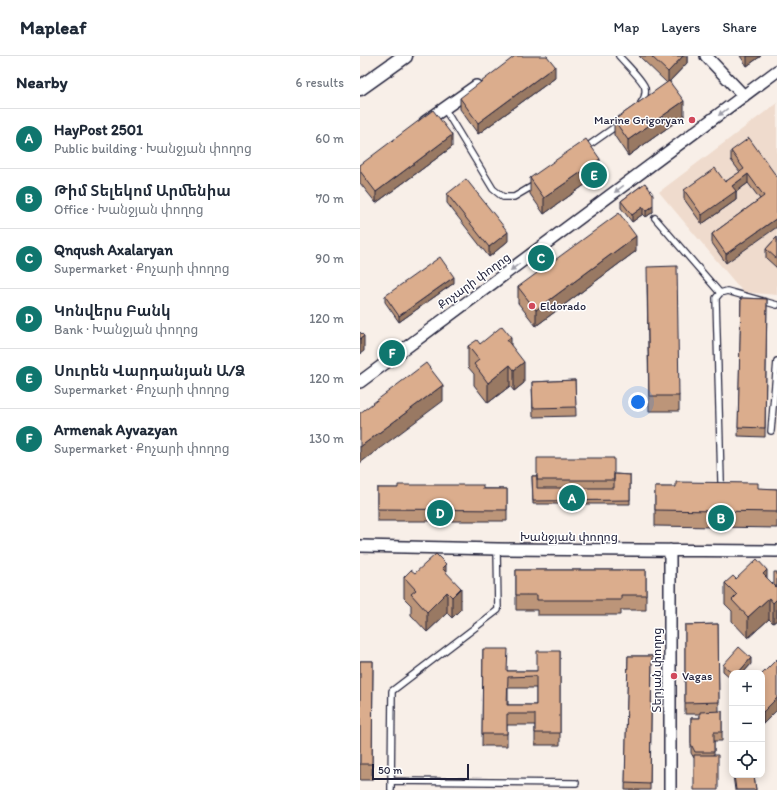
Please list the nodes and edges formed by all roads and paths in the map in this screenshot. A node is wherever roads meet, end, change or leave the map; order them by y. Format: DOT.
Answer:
graph roads {
  1 [pos="405,56"];
  2 [pos="619,56"];
  3 [pos="706,56"];
  4 [pos="777,71"];
  5 [pos="487,78"];
  6 [pos="360,88"];
  7 [pos="744,96"];
  8 [pos="638,107"];
  9 [pos="444,108"];
  10 [pos="626,119"];
  11 [pos="419,127"];
  12 [pos="580,152"];
  13 [pos="538,183"];
  14 [pos="655,218"];
  15 [pos="720,293"];
  16 [pos="777,305"];
  17 [pos="777,361"];
  18 [pos="360,382"];
  19 [pos="772,431"];
  20 [pos="721,481"];
  21 [pos="360,546"];
  22 [pos="497,549"];
  23 [pos="670,550"];
  24 [pos="777,551"];
  25 [pos="391,781"];
  26 [pos="576,783"];
  27 [pos="391,790"];
  28 [pos="670,790"];
  1 -- 6 [label="street"];
  2 -- 8 [label="lane"];
  3 -- 7 [label="street"];
  4 -- 7 [label="street, Քոչարի փողոց"];
  5 -- 9 [label="street"];
  7 -- 18 [label="street, Քոչարի փողոց, one-way"];
  9 -- 11 [label="street"];
  9 -- 13 [label="lane"];
  10 -- 12 [label="lane"];
  14 -- 15 [label="lane"];
  15 -- 16 [label="lane"];
  15 -- 20 [label="lane"];
  17 -- 19 [label="lane"];
  21 -- 22 [label="street, Խանջյան փողոց"];
  22 -- 23 [label="street, Խանջյան փողոց"];
  22 -- 25 [label="lane"];
  23 -- 24 [label="street, Խանջյան փողոց"];
  23 -- 28 [label="street, Տերյան փողոց"];
  25 -- 26 [label="lane"];
  25 -- 27 [label="lane"];
}
